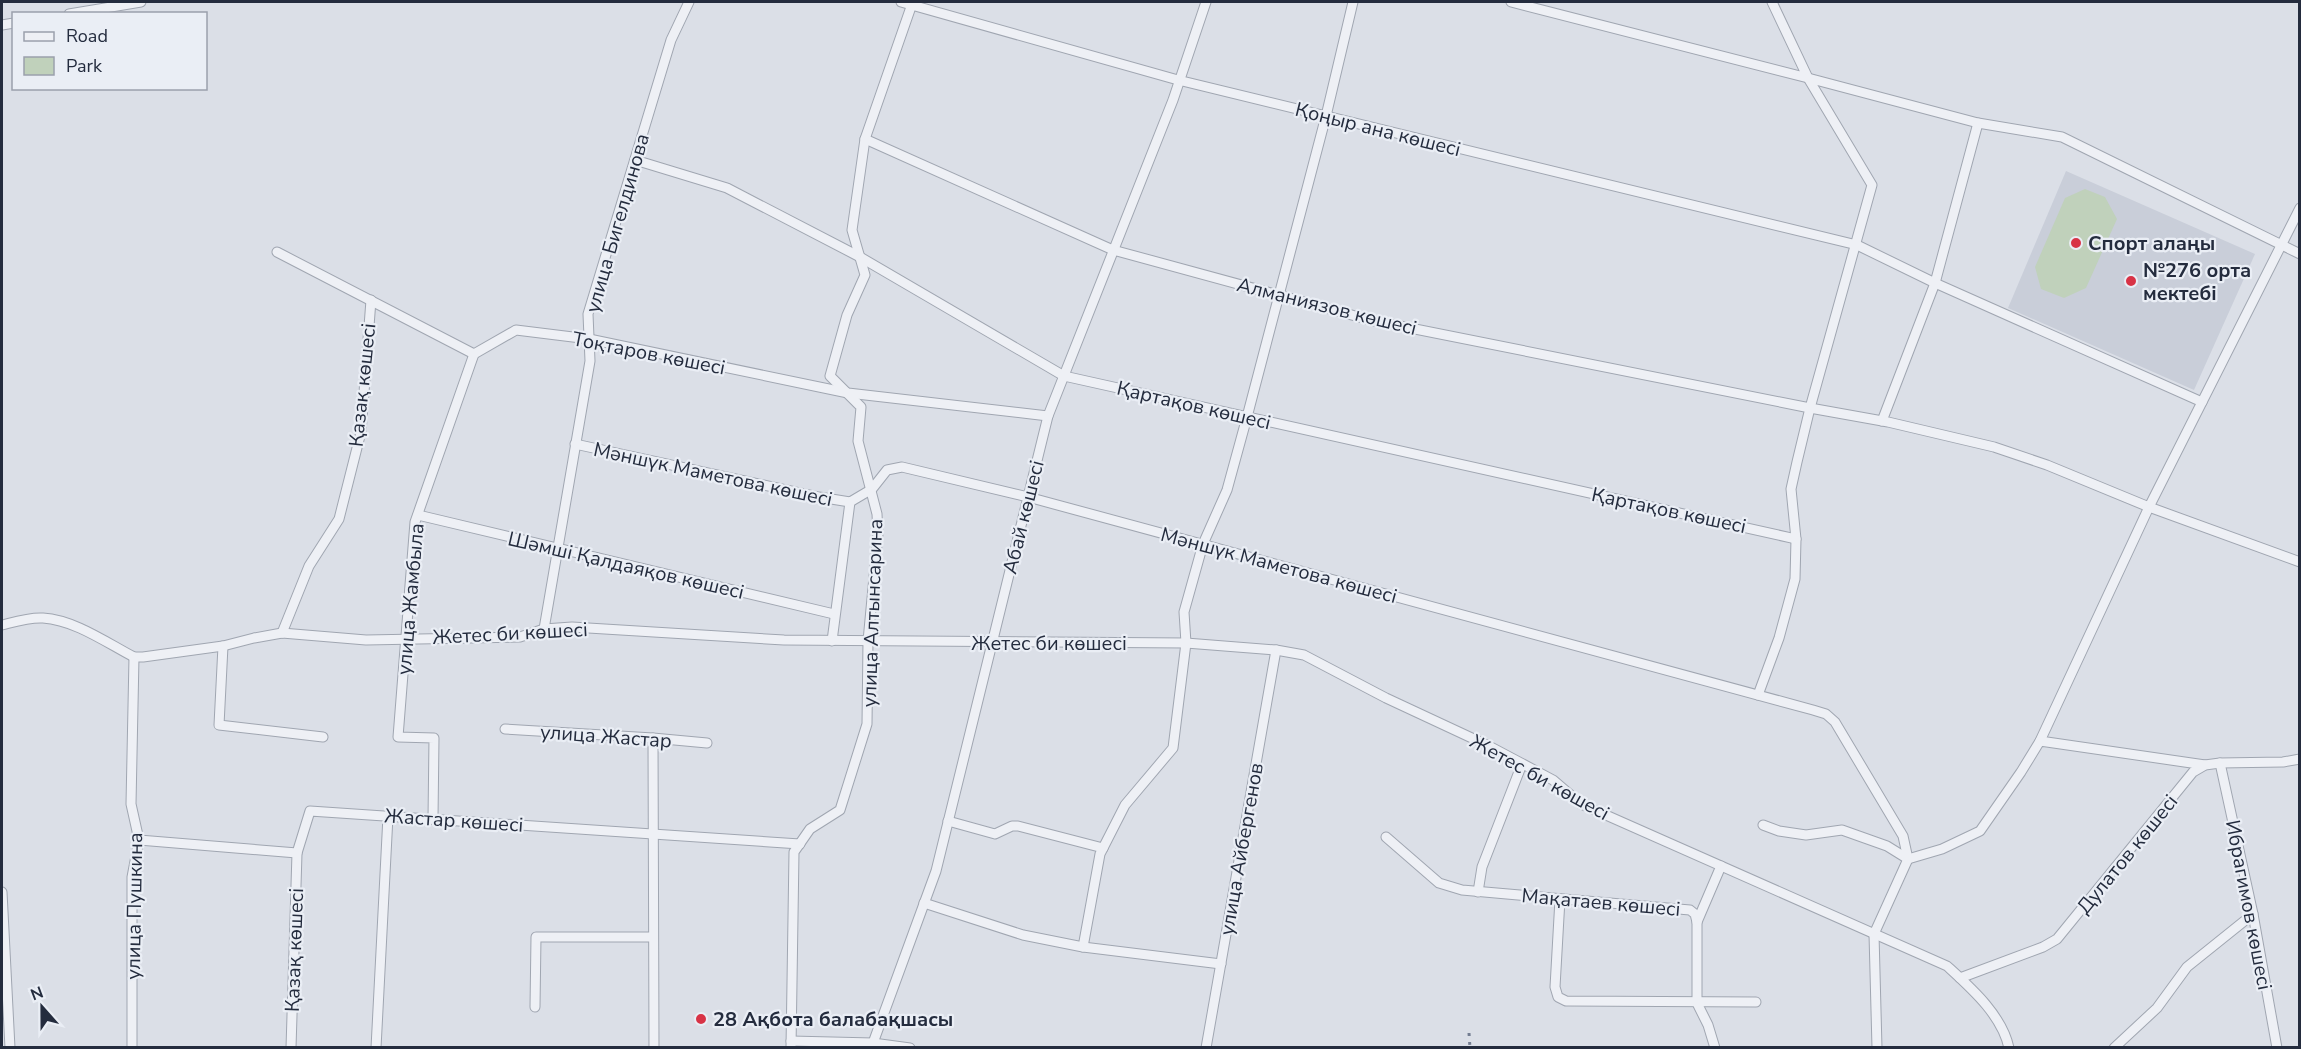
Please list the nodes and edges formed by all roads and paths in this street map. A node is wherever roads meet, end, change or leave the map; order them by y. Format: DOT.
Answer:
graph roads {
  1 [pos="141,2"];
  2 [pos="689,2"];
  3 [pos="902,2"];
  4 [pos="1206,2"];
  5 [pos="1353,2"];
  6 [pos="1511,2"];
  7 [pos="1772,2"];
  8 [pos="912,4"];
  9 [pos="81,12"];
  10 [pos="1808,78"];
  11 [pos="1178,80"];
  12 [pos="1326,116"];
  13 [pos="1978,123"];
  14 [pos="865,139"];
  15 [pos="635,160"];
  16 [pos="2300,208"];
  17 [pos="1857,245"];
  18 [pos="2282,246"];
  19 [pos="1113,249"];
  20 [pos="278,252"];
  21 [pos="2300,254"];
  22 [pos="860,257"];
  23 [pos="1935,283"];
  24 [pos="1280,296"];
  25 [pos="371,300"];
  26 [pos="589,339"];
  27 [pos="474,354"];
  28 [pos="1064,376"];
  29 [pos="848,393"];
  30 [pos="2202,402"];
  31 [pos="1810,408"];
  32 [pos="1048,416"];
  33 [pos="1247,417"];
  34 [pos="1882,420"];
  35 [pos="575,444"];
  36 [pos="872,489"];
  37 [pos="1028,497"];
  38 [pos="850,502"];
  39 [pos="2148,507"];
  40 [pos="418,515"];
  41 [pos="1796,539"];
  42 [pos="1203,544"];
  43 [pos="557,549"];
  44 [pos="2300,562"];
  45 [pos="834,614"];
  46 [pos="2,625"];
  47 [pos="544,629"];
  48 [pos="282,633"];
  49 [pos="406,639"];
  50 [pos="832,641"];
  51 [pos="868,641"];
  52 [pos="992,642"];
  53 [pos="1186,644"];
  54 [pos="223,646"];
  55 [pos="1276,650"];
  56 [pos="134,657"];
  57 [pos="1758,695"];
  58 [pos="505,729"];
  59 [pos="323,737"];
  60 [pos="653,738"];
  61 [pos="2040,741"];
  62 [pos="707,743"];
  63 [pos="2300,759"];
  64 [pos="2220,763"];
  65 [pos="1522,764"];
  66 [pos="2205,765"];
  67 [pos="388,816"];
  68 [pos="433,819"];
  69 [pos="948,821"];
  70 [pos="1763,825"];
  71 [pos="652,833"];
  72 [pos="1386,837"];
  73 [pos="139,840"];
  74 [pos="800,844"];
  75 [pos="1103,848"];
  76 [pos="297,853"];
  77 [pos="1908,859"];
  78 [pos="1721,866"];
  79 [pos="2,892"];
  80 [pos="1478,892"];
  81 [pos="1560,899"];
  82 [pos="924,903"];
  83 [pos="2253,914"];
  84 [pos="1697,922"];
  85 [pos="1874,934"];
  86 [pos="653,937"];
  87 [pos="1083,947"];
  88 [pos="1221,964"];
  89 [pos="1960,978"];
  90 [pos="4,979"];
  91 [pos="1756,1002"];
  92 [pos="1697,1003"];
  93 [pos="535,1007"];
  94 [pos="873,1043"];
  95 [pos="791,1044"];
  96 [pos="10,1047"];
  97 [pos="132,1047"];
  98 [pos="291,1047"];
  99 [pos="376,1047"];
  100 [pos="654,1047"];
  101 [pos="910,1047"];
  102 [pos="1206,1047"];
  103 [pos="1715,1047"];
  104 [pos="1876,1047"];
  105 [pos="2009,1047"];
  106 [pos="2114,1047"];
  107 [pos="2277,1047"];
  1 -- 9 [label="street"];
  2 -- 15 [label="street, улица Бигелдинова"];
  3 -- 8 [label="street, Қоңыр ана көшесі"];
  4 -- 11 [label="street, Абай көшесі"];
  5 -- 12 [label="street"];
  6 -- 10 [label="street"];
  7 -- 10 [label="street"];
  8 -- 11 [label="street, Қоңыр ана көшесі"];
  8 -- 14 [label="street, улица Алтынсарина"];
  10 -- 13 [label="street"];
  10 -- 17 [label="street"];
  11 -- 12 [label="street, Қоңыр ана көшесі"];
  11 -- 19 [label="street, Абай көшесі"];
  12 -- 17 [label="street, Қоңыр ана көшесі"];
  12 -- 24 [label="street"];
  13 -- 18 [label="street"];
  13 -- 23 [label="street"];
  14 -- 19 [label="street, Алманиязов көшесі"];
  14 -- 22 [label="street, улица Алтынсарина"];
  15 -- 22 [label="street, Қартақов көшесі"];
  15 -- 26 [label="street, улица Бигелдинова"];
  16 -- 18 [label="street"];
  17 -- 23 [label="street, Қоңыр ана көшесі"];
  17 -- 31 [label="street"];
  18 -- 21 [label="street"];
  18 -- 30 [label="street"];
  19 -- 24 [label="street, Алманиязов көшесі"];
  19 -- 28 [label="street, Абай көшесі"];
  20 -- 25 [label="street"];
  22 -- 28 [label="street, Қартақов көшесі"];
  22 -- 29 [label="street, улица Алтынсарина"];
  23 -- 30 [label="street, Қоңыр ана көшесі"];
  23 -- 34 [label="street"];
  24 -- 31 [label="street, Алманиязов көшесі"];
  24 -- 33 [label="street"];
  25 -- 27 [label="street"];
  25 -- 48 [label="street, Қазақ көшесі"];
  26 -- 27 [label="street, Тоқтаров көшесі"];
  26 -- 29 [label="street, Тоқтаров көшесі"];
  26 -- 35 [label="street, улица Бигелдинова"];
  27 -- 40 [label="street, улица Жамбыла"];
  28 -- 32 [label="street, Абай көшесі"];
  28 -- 33 [label="street, Қартақов көшесі"];
  29 -- 32 [label="street, Тоқтаров көшесі"];
  29 -- 36 [label="street, улица Алтынсарина"];
  30 -- 39 [label="street"];
  31 -- 34 [label="street, Алманиязов көшесі"];
  31 -- 41 [label="street"];
  32 -- 37 [label="street, Абай көшесі"];
  33 -- 41 [label="street, Қартақов көшесі"];
  33 -- 42 [label="street"];
  34 -- 39 [label="street, Алманиязов көшесі"];
  35 -- 38 [label="street, Мәншүк Маметова көшесі"];
  35 -- 43 [label="street, улица Бигелдинова"];
  36 -- 37 [label="street, Мәншүк Маметова көшесі"];
  36 -- 38 [label="street, Мәншүк Маметова көшесі"];
  36 -- 51 [label="street, улица Алтынсарина"];
  37 -- 42 [label="street, Мәншүк Маметова көшесі"];
  37 -- 52 [label="street, Абай көшесі"];
  38 -- 45 [label="street"];
  39 -- 44 [label="street, Алманиязов көшесі"];
  39 -- 61 [label="street"];
  40 -- 43 [label="street, Шәмші Қалдаяқов көшесі"];
  40 -- 49 [label="street, улица Жамбыла"];
  41 -- 57 [label="street"];
  42 -- 53 [label="street"];
  42 -- 57 [label="street, Мәншүк Маметова көшесі"];
  43 -- 45 [label="street, Шәмші Қалдаяқов көшесі"];
  43 -- 47 [label="street, улица Бигелдинова"];
  45 -- 50 [label="street"];
  46 -- 56 [label="street"];
  47 -- 49 [label="street, Жетес би көшесі"];
  47 -- 50 [label="street, Жетес би көшесі"];
  48 -- 49 [label="street, Жетес би көшесі"];
  48 -- 54 [label="street, Жетес би көшесі"];
  49 -- 68 [label="street, улица Жамбыла"];
  50 -- 51 [label="street, Жетес би көшесі"];
  51 -- 52 [label="street, Жетес би көшесі"];
  51 -- 74 [label="street, улица Алтынсарина"];
  52 -- 53 [label="street, Жетес би көшесі"];
  52 -- 69 [label="street, Абай көшесі"];
  53 -- 55 [label="street, Жетес би көшесі"];
  53 -- 75 [label="street"];
  54 -- 56 [label="street, Жетес би көшесі"];
  54 -- 59 [label="street"];
  55 -- 65 [label="street, Жетес би көшесі"];
  55 -- 88 [label="street, улица Айбергенов"];
  56 -- 73 [label="street, улица Пушкина"];
  57 -- 77 [label="street, Мәншүк Маметова көшесі"];
  58 -- 60 [label="street, улица Жастар"];
  60 -- 62 [label="street, улица Жастар"];
  60 -- 71 [label="street"];
  61 -- 66 [label="street"];
  61 -- 77 [label="street"];
  63 -- 64 [label="street"];
  64 -- 66 [label="street"];
  64 -- 83 [label="street, Ибрагимов көшесі"];
  65 -- 78 [label="street, Жетес би көшесі"];
  65 -- 80 [label="street"];
  66 -- 89 [label="street, Дулатов көшесі"];
  67 -- 68 [label="street, Жастар көшесі"];
  67 -- 76 [label="street, Жастар көшесі"];
  67 -- 99 [label="street"];
  68 -- 71 [label="street, Жастар көшесі"];
  69 -- 75 [label="street"];
  69 -- 82 [label="street, Абай көшесі"];
  70 -- 77 [label="street"];
  71 -- 74 [label="street, Жастар көшесі"];
  71 -- 86 [label="street"];
  72 -- 80 [label="street, Мақатаев көшесі"];
  73 -- 76 [label="street"];
  73 -- 97 [label="street, улица Пушкина"];
  74 -- 95 [label="street"];
  75 -- 87 [label="street"];
  76 -- 98 [label="street, Қазақ көшесі"];
  77 -- 85 [label="street"];
  78 -- 84 [label="street"];
  78 -- 85 [label="street, Жетес би көшесі"];
  79 -- 90 [label="street"];
  80 -- 81 [label="street, Мақатаев көшесі"];
  81 -- 84 [label="street, Мақатаев көшесі"];
  81 -- 92 [label="street"];
  82 -- 87 [label="street"];
  82 -- 94 [label="street, Абай көшесі"];
  83 -- 106 [label="street"];
  83 -- 107 [label="street, Ибрагимов көшесі"];
  84 -- 92 [label="street, Мақатаев көшесі"];
  85 -- 89 [label="street, Жетес би көшесі"];
  85 -- 104 [label="street"];
  86 -- 93 [label="street"];
  86 -- 100 [label="street"];
  87 -- 88 [label="street"];
  88 -- 102 [label="street, улица Айбергенов"];
  89 -- 105 [label="street, Жетес би көшесі"];
  90 -- 96 [label="street"];
  91 -- 92 [label="street"];
  92 -- 103 [label="street, Мақатаев көшесі"];
  94 -- 95 [label="street"];
  94 -- 101 [label="street"];
}
